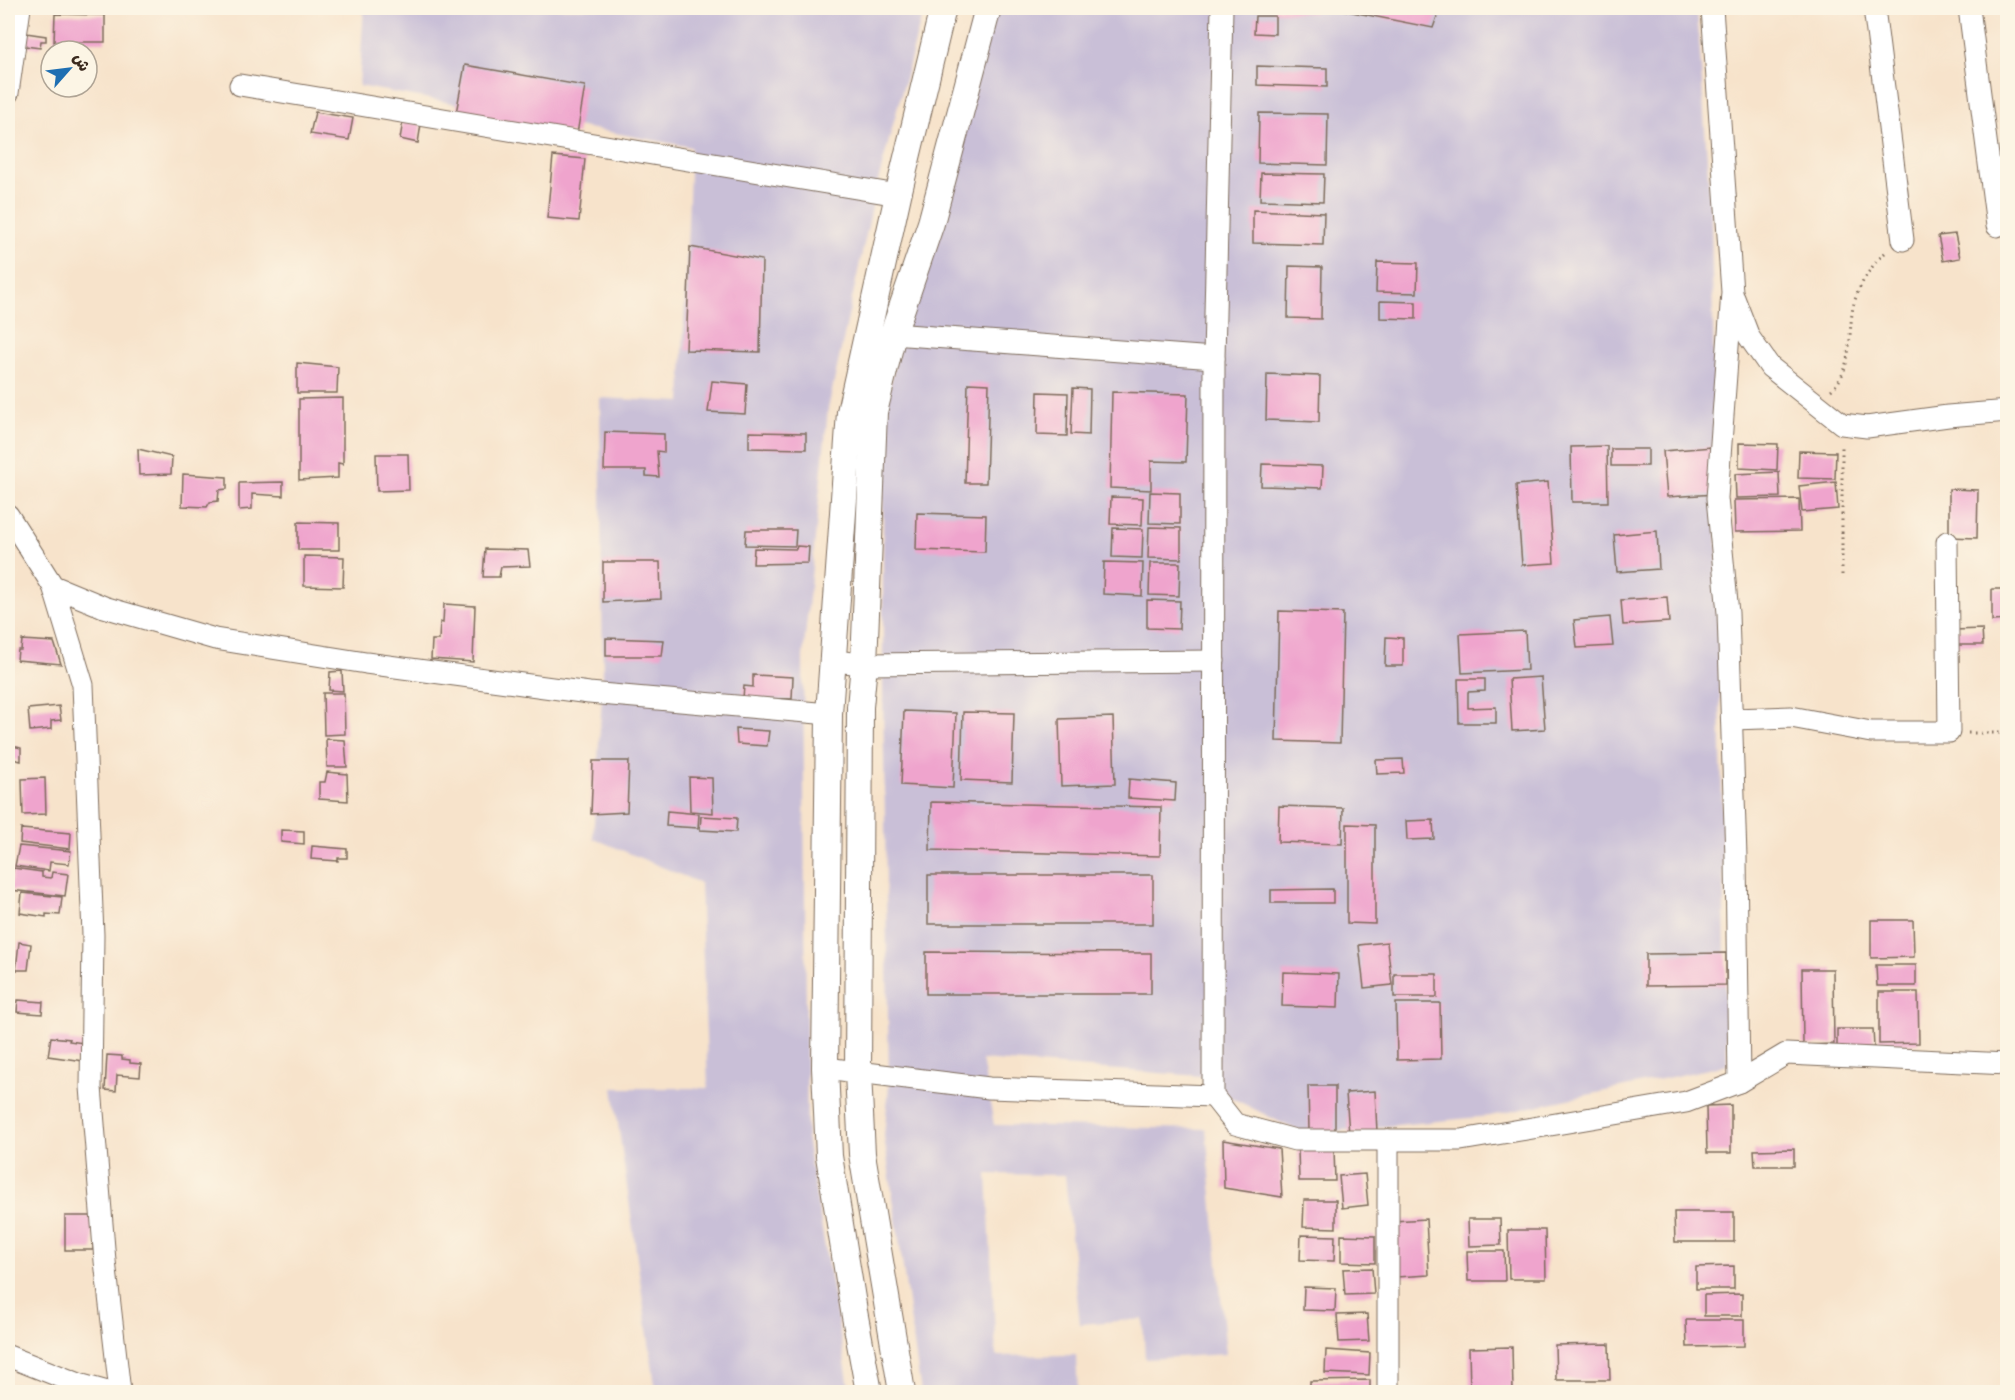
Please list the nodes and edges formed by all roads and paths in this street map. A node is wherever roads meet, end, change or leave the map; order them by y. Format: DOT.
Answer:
graph roads {
  1 [pos="20,8"];
  2 [pos="943,8"];
  3 [pos="988,8"];
  4 [pos="1222,8"];
  5 [pos="1712,8"];
  6 [pos="1874,8"];
  7 [pos="1969,8"];
  8 [pos="240,85"];
  9 [pos="8,93"];
  10 [pos="898,195"];
  11 [pos="1997,226"];
  12 [pos="1903,240"];
  13 [pos="1732,292"];
  14 [pos="893,334"];
  15 [pos="867,340"];
  16 [pos="1214,358"];
  17 [pos="1815,404"];
  18 [pos="2007,411"];
  19 [pos="1842,424"];
  20 [pos="8,515"];
  21 [pos="1947,542"];
  22 [pos="1842,575"];
  23 [pos="53,586"];
  24 [pos="833,660"];
  25 [pos="1214,661"];
  26 [pos="864,664"];
  27 [pos="829,714"];
  28 [pos="1732,719"];
  29 [pos="1948,732"];
  30 [pos="2007,733"];
  31 [pos="2007,1064"];
  32 [pos="825,1068"];
  33 [pos="858,1072"];
  34 [pos="1739,1082"];
  35 [pos="1213,1096"];
  36 [pos="1388,1140"];
  37 [pos="862,1154"];
  38 [pos="829,1156"];
  39 [pos="8,1356"];
  40 [pos="108,1392"];
  41 [pos="120,1392"];
  42 [pos="869,1392"];
  43 [pos="902,1392"];
  44 [pos="1388,1392"];
  1 -- 9 [label="street"];
  2 -- 10 [label="main road"];
  3 -- 14 [label="main road"];
  4 -- 16 [label="street"];
  5 -- 13 [label="street"];
  6 -- 12 [label="street"];
  7 -- 11 [label="street"];
  8 -- 10 [label="street"];
  10 -- 15 [label="main road"];
  12 -- 17 [label="path"];
  13 -- 17 [label="street"];
  13 -- 28 [label="street"];
  14 -- 15 [label="street"];
  14 -- 16 [label="street"];
  14 -- 26 [label="main road"];
  15 -- 24 [label="main road"];
  16 -- 25 [label="street"];
  17 -- 19 [label="street"];
  18 -- 19 [label="street"];
  19 -- 22 [label="path"];
  20 -- 23 [label="street"];
  21 -- 29 [label="street"];
  23 -- 27 [label="street"];
  23 -- 41 [label="street"];
  24 -- 26 [label="street"];
  24 -- 27 [label="main road"];
  25 -- 26 [label="street"];
  25 -- 35 [label="street"];
  26 -- 33 [label="main road"];
  27 -- 32 [label="main road"];
  28 -- 29 [label="street"];
  28 -- 34 [label="street"];
  29 -- 30 [label="path"];
  31 -- 34 [label="street"];
  32 -- 33 [label="street"];
  32 -- 38 [label="main road"];
  33 -- 35 [label="street"];
  33 -- 37 [label="main road"];
  34 -- 36 [label="street"];
  35 -- 36 [label="street"];
  36 -- 44 [label="street"];
  37 -- 38 [label="main road"];
  37 -- 43 [label="main road"];
  38 -- 42 [label="main road"];
  39 -- 40 [label="street"];
}
